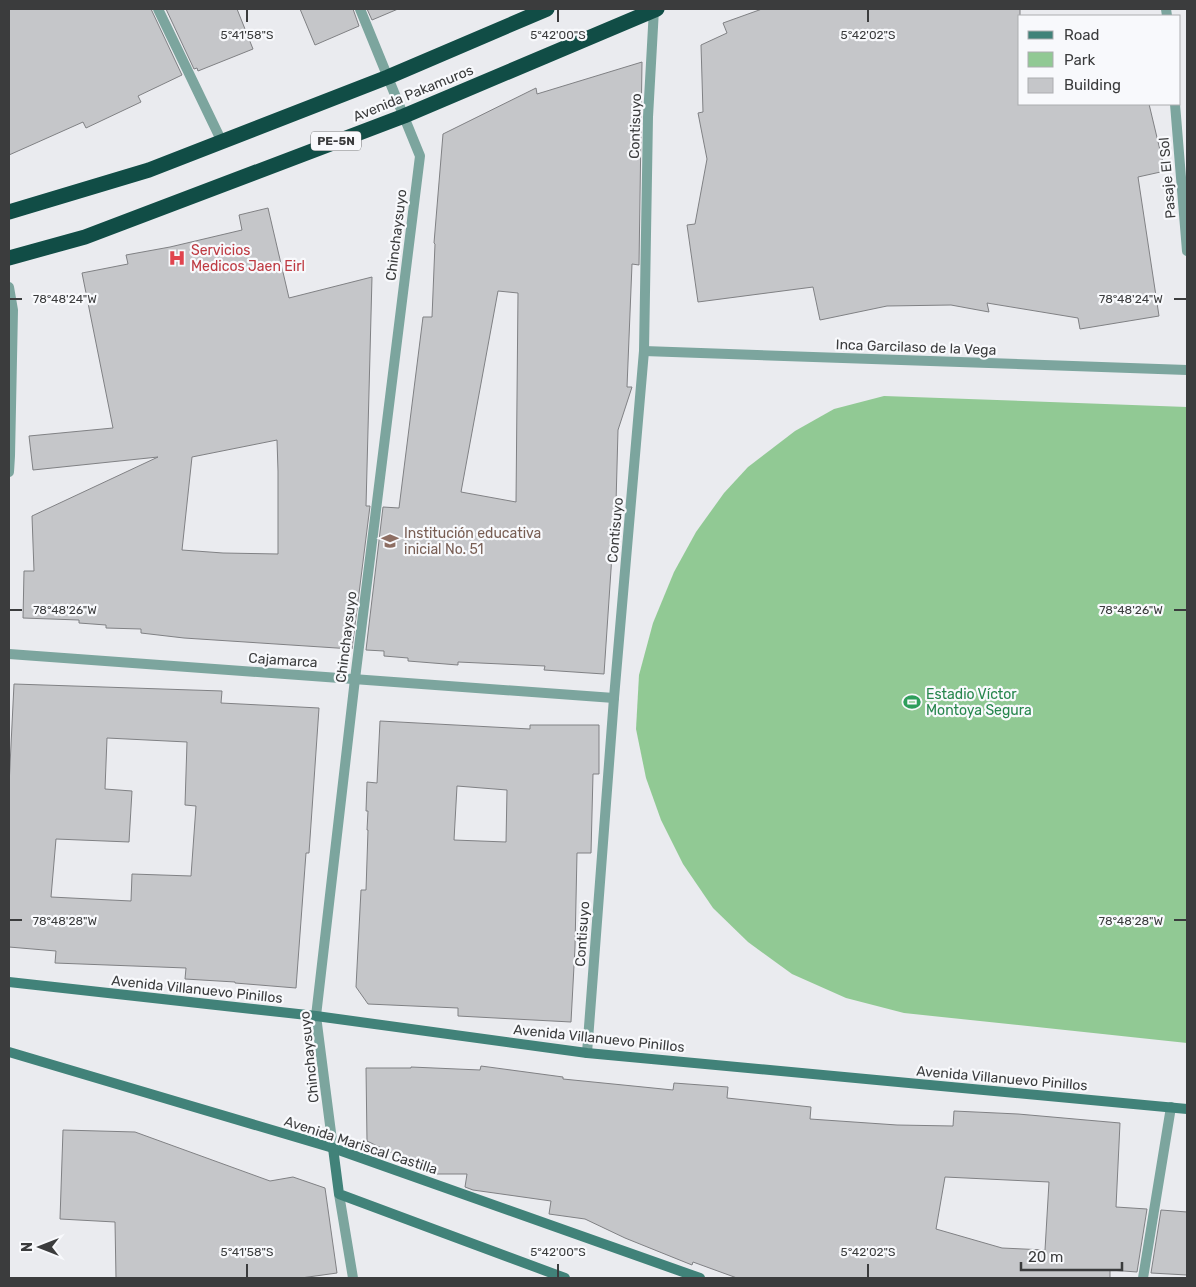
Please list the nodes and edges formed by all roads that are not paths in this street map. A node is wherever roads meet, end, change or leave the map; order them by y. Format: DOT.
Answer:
graph roads {
  1 [pos="158,9"];
  2 [pos="360,9"];
  3 [pos="547,9"];
  4 [pos="655,9"];
  5 [pos="388,77"];
  6 [pos="1175,105"];
  7 [pos="404,116"];
  8 [pos="222,142"];
  9 [pos="9,212"];
  10 [pos="1187,251"];
  11 [pos="9,258"];
  12 [pos="9,287"];
  13 [pos="644,351"];
  14 [pos="1187,370"];
  15 [pos="9,472"];
  16 [pos="9,654"];
  17 [pos="355,679"];
  18 [pos="614,698"];
  19 [pos="9,982"];
  20 [pos="316,1016"];
  21 [pos="9,1052"];
  22 [pos="587,1053"];
  23 [pos="1171,1108"];
  24 [pos="1187,1109"];
  25 [pos="333,1148"];
  26 [pos="339,1194"];
  27 [pos="353,1278"];
  28 [pos="565,1278"];
  29 [pos="700,1278"];
  30 [pos="1144,1278"];
  1 -- 8 [label="street"];
  2 -- 5 [label="street, Chinchaysuyo"];
  3 -- 5 [label="highway, Avenida Pakamuros"];
  4 -- 7 [label="highway, Avenida Pakamuros / PE-5N"];
  4 -- 13 [label="street, Contisuyo"];
  5 -- 7 [label="street, Chinchaysuyo"];
  5 -- 8 [label="highway, Avenida Pakamuros"];
  6 -- 10 [label="street, Pasaje El Sol"];
  7 -- 11 [label="highway, Avenida Pakamuros / PE-5N"];
  7 -- 17 [label="street, Chinchaysuyo"];
  8 -- 9 [label="highway, Avenida Pakamuros"];
  12 -- 15 [label="street"];
  13 -- 14 [label="street, Inca Garcilaso de la Vega"];
  13 -- 18 [label="street, Contisuyo"];
  16 -- 17 [label="street, Cajamarca"];
  17 -- 18 [label="street, Cajamarca"];
  17 -- 20 [label="street, Chinchaysuyo"];
  18 -- 22 [label="street, Contisuyo"];
  19 -- 20 [label="street, Avenida Villanuevo Pinillos"];
  20 -- 22 [label="street, Avenida Villanuevo Pinillos"];
  20 -- 25 [label="street, Chinchaysuyo"];
  21 -- 25 [label="street, Avenida Mariscal Castilla"];
  22 -- 23 [label="street, Avenida Villanuevo Pinillos"];
  23 -- 24 [label="street, Avenida Villanuevo Pinillos"];
  23 -- 30 [label="street"];
  25 -- 26 [label="street, Chinchaysuyo"];
  25 -- 29 [label="street, Avenida Mariscal Castilla"];
  26 -- 27 [label="street, Chinchaysuyo"];
  26 -- 28 [label="street"];
}
